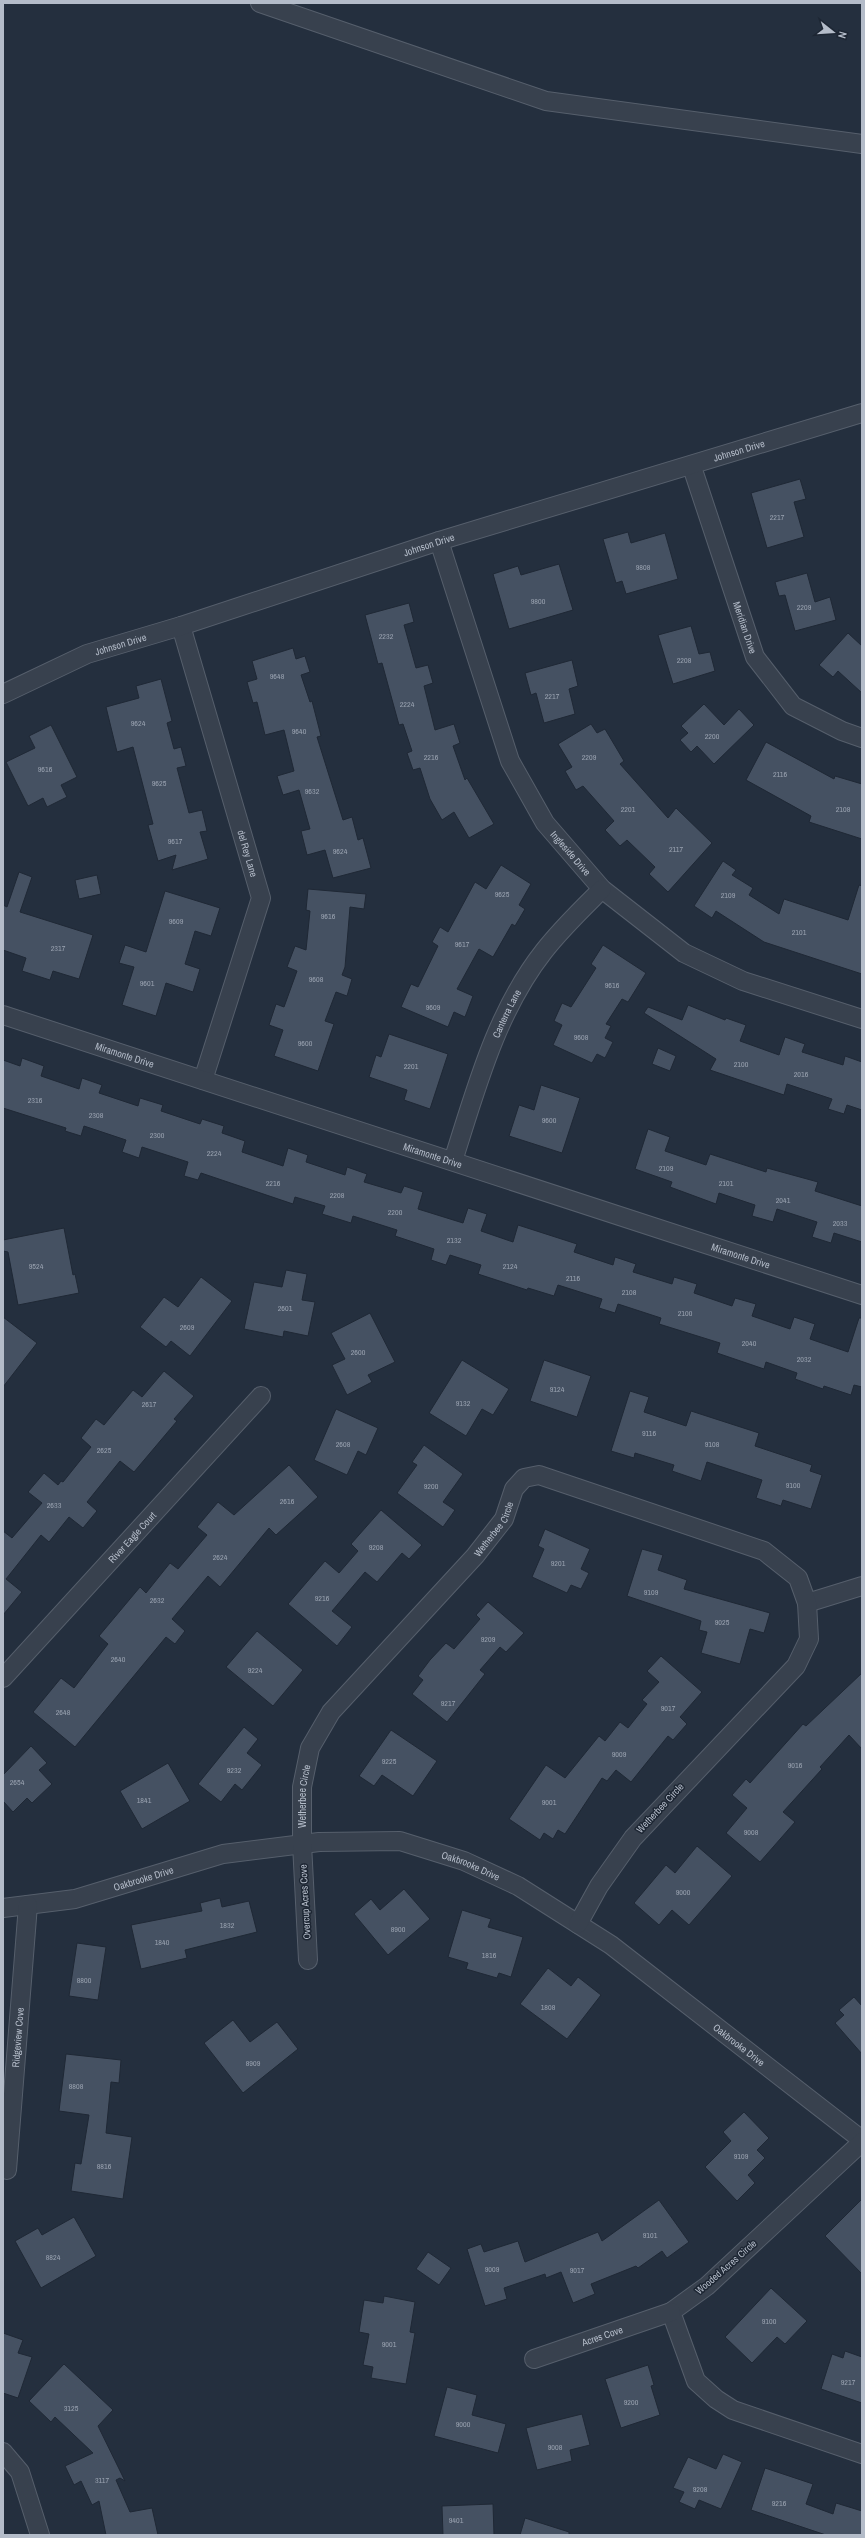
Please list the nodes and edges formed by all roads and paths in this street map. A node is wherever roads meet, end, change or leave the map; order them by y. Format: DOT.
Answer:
graph roads {
  1 [pos="260,3"];
  2 [pos="862,144"];
  3 [pos="862,413"];
  4 [pos="692,467"];
  5 [pos="439,541"];
  6 [pos="181,626"];
  7 [pos="3,694"];
  8 [pos="862,738"];
  9 [pos="602,888"];
  10 [pos="3,1015"];
  11 [pos="862,1019"];
  12 [pos="203,1080"];
  13 [pos="453,1161"];
  14 [pos="862,1295"];
  15 [pos="261,1396"];
  16 [pos="862,1586"];
  17 [pos="807,1603"];
  18 [pos="3,1678"];
  19 [pos="302,1844"];
  20 [pos="28,1905"];
  21 [pos="3,1908"];
  22 [pos="578,1924"];
  23 [pos="308,1960"];
  24 [pos="862,2141"];
  25 [pos="7,2170"];
  26 [pos="671,2312"];
  27 [pos="534,2359"];
  28 [pos="3,2452"];
  29 [pos="862,2454"];
  30 [pos="40,2535"];
  1 -- 2 [label="street"];
  3 -- 4 [label="street, Johnson Drive"];
  4 -- 5 [label="street, Johnson Drive"];
  4 -- 8 [label="street, Meridian Drive"];
  5 -- 6 [label="street, Johnson Drive"];
  5 -- 9 [label="street, Ingleside Drive"];
  6 -- 7 [label="street, Johnson Drive"];
  6 -- 12 [label="street, del Rey Lane"];
  9 -- 11 [label="street, Ingleside Drive"];
  9 -- 13 [label="street, Canterra Lane"];
  10 -- 12 [label="street, Miramonte Drive"];
  12 -- 13 [label="street, Miramonte Drive"];
  13 -- 14 [label="street, Miramonte Drive"];
  15 -- 18 [label="street, River Eagle Court"];
  16 -- 17 [label="street"];
  17 -- 19 [label="street, Wetherbee Circle"];
  17 -- 22 [label="street, Wetherbee Circle"];
  19 -- 20 [label="street, Oakbrooke Drive"];
  19 -- 22 [label="street, Oakbrooke Drive"];
  19 -- 23 [label="street, Overcup Acres Cove"];
  20 -- 21 [label="street, Oakbrooke Drive"];
  20 -- 25 [label="street, Ridgeview Cove"];
  22 -- 24 [label="street, Oakbrooke Drive"];
  24 -- 26 [label="street, Wooded Acres Circle"];
  26 -- 27 [label="street, Acres Cove"];
  26 -- 29 [label="street"];
  28 -- 30 [label="street"];
}
